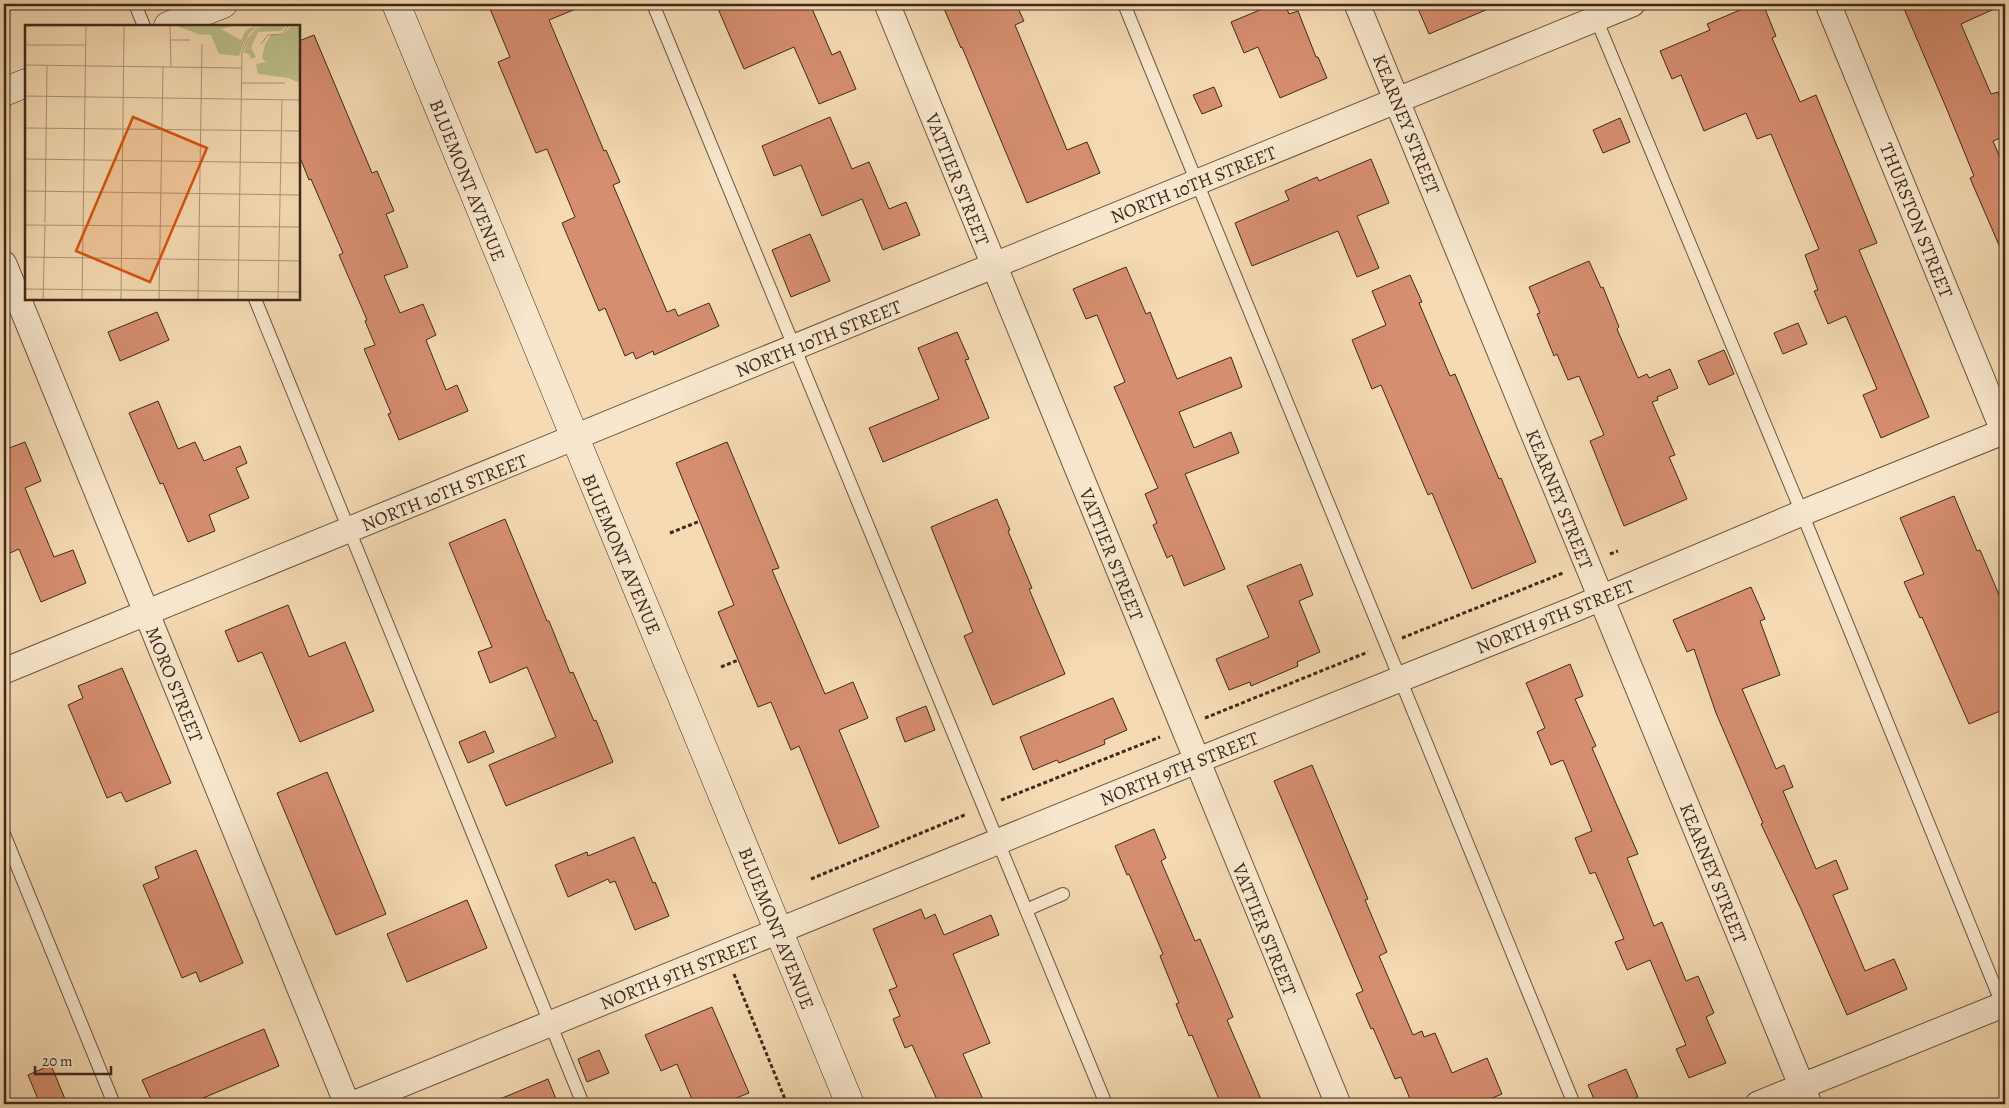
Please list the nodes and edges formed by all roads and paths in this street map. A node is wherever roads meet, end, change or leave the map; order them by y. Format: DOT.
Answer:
graph roads {
  1 [pos="136,4"];
  2 [pos="223,4"];
  3 [pos="396,4"];
  4 [pos="653,4"];
  5 [pos="887,4"];
  6 [pos="1124,4"];
  7 [pos="1357,4"];
  8 [pos="1632,4"];
  9 [pos="1828,4"];
  10 [pos="1593,11"];
  11 [pos="144,25"];
  12 [pos="170,25"];
  13 [pos="25,83"];
  14 [pos="4,92"];
  15 [pos="1397,100"];
  16 [pos="1198,182"];
  17 [pos="4,264"];
  18 [pos="994,266"];
  19 [pos="255,300"];
  20 [pos="794,348"];
  21 [pos="2005,433"];
  22 [pos="574,439"];
  23 [pos="1802,513"];
  24 [pos="700,521"];
  25 [pos="349,531"];
  26 [pos="670,533"];
  27 [pos="1601,598"];
  28 [pos="146,614"];
  29 [pos="738,660"];
  30 [pos="721,666"];
  31 [pos="4,671"];
  32 [pos="1400,679"];
  33 [pos="1196,761"];
  34 [pos="4,834"];
  35 [pos="998,842"];
  36 [pos="1063,894"];
  37 [pos="1026,910"];
  38 [pos="778,931"];
  39 [pos="726,953"];
  40 [pos="2004,1007"];
  41 [pos="550,1024"];
  42 [pos="1806,1095"];
  43 [pos="114,1104"];
  44 [pos="347,1104"];
  45 [pos="352,1104"];
  46 [pos="583,1104"];
  47 [pos="787,1104"];
  48 [pos="850,1104"];
  49 [pos="1106,1104"];
  50 [pos="1338,1104"];
  51 [pos="1574,1104"];
  52 [pos="1758,1104"];
  1 -- 11 [label="lane"];
  2 -- 12 [label="main road"];
  3 -- 22 [label="main road, BLUEMONT AVENUE"];
  4 -- 20 [label="lane"];
  5 -- 18 [label="street, VATTIER STREET"];
  6 -- 16 [label="lane"];
  7 -- 15 [label="street, KEARNEY STREET"];
  8 -- 10 [label="street, NORTH 10TH STREET"];
  9 -- 21 [label="street, THURSTON STREET"];
  10 -- 15 [label="street, NORTH 10TH STREET"];
  10 -- 23 [label="lane"];
  13 -- 14 [label="main road"];
  15 -- 16 [label="street, NORTH 10TH STREET"];
  15 -- 27 [label="street, KEARNEY STREET"];
  16 -- 18 [label="street, NORTH 10TH STREET"];
  16 -- 32 [label="lane"];
  17 -- 28 [label="street, MORO STREET"];
  18 -- 20 [label="street, NORTH 10TH STREET"];
  18 -- 33 [label="street, VATTIER STREET"];
  19 -- 25 [label="lane"];
  20 -- 22 [label="street, NORTH 10TH STREET"];
  20 -- 35 [label="lane"];
  21 -- 23 [label="street, NORTH 9TH STREET"];
  22 -- 25 [label="street, NORTH 10TH STREET"];
  22 -- 38 [label="main road, BLUEMONT AVENUE"];
  23 -- 27 [label="street, NORTH 9TH STREET"];
  23 -- 40 [label="lane"];
  24 -- 26 [label="path"];
  25 -- 28 [label="street, NORTH 10TH STREET"];
  25 -- 41 [label="lane"];
  27 -- 32 [label="street, NORTH 9TH STREET"];
  27 -- 42 [label="street, KEARNEY STREET"];
  28 -- 31 [label="street, NORTH 10TH STREET"];
  28 -- 44 [label="street, MORO STREET"];
  29 -- 30 [label="path"];
  32 -- 33 [label="street, NORTH 9TH STREET"];
  32 -- 51 [label="lane"];
  33 -- 35 [label="street, NORTH 9TH STREET"];
  33 -- 50 [label="street, VATTIER STREET"];
  34 -- 43 [label="lane"];
  35 -- 37 [label="lane"];
  35 -- 38 [label="street, NORTH 9TH STREET"];
  36 -- 37 [label="lane"];
  37 -- 49 [label="lane"];
  38 -- 39 [label="street, NORTH 9TH STREET"];
  38 -- 48 [label="main road, BLUEMONT AVENUE"];
  39 -- 41 [label="street, NORTH 9TH STREET"];
  39 -- 47 [label="path"];
  40 -- 42 [label="street"];
  41 -- 45 [label="street, NORTH 9TH STREET"];
  41 -- 46 [label="lane"];
  42 -- 52 [label="street"];
}
